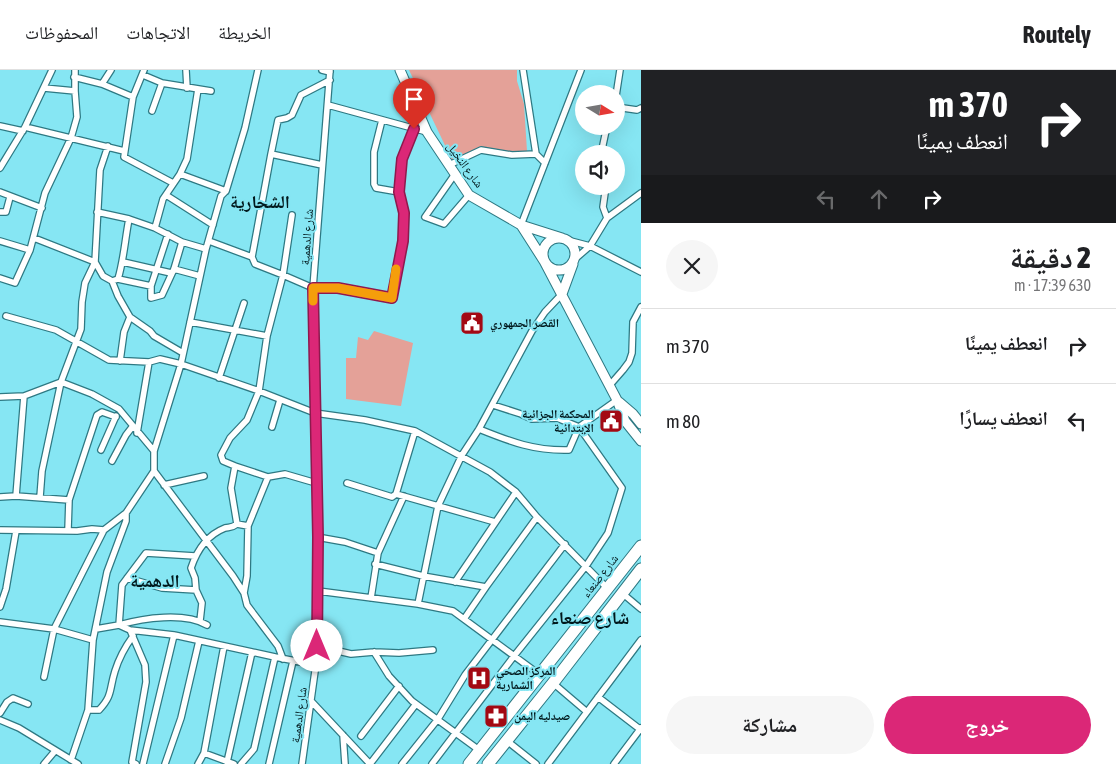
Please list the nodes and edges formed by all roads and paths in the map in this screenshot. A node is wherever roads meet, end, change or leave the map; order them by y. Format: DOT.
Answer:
graph roads {
  1 [pos="52,70"];
  2 [pos="75,70"];
  3 [pos="111,70"];
  4 [pos="186,70"];
  5 [pos="258,70"];
  6 [pos="322,70"];
  7 [pos="400,70"];
  8 [pos="523,70"];
  9 [pos="581,70"];
  10 [pos="620,70"];
  11 [pos="330,71"];
  12 [pos="143,72"];
  13 [pos="74,77"];
  14 [pos="330,80"];
  15 [pos="162,83"];
  16 [pos="102,84"];
  17 [pos="618,85"];
  18 [pos="44,88"];
  19 [pos="187,88"];
  20 [pos="198,90"];
  21 [pos="75,91"];
  22 [pos="211,91"];
  23 [pos="133,97"];
  24 [pos="328,105"];
  25 [pos="625,108"];
  26 [pos="641,108"];
  27 [pos="152,111"];
  28 [pos="382,120"];
  29 [pos="0,126"];
  30 [pos="24,129"];
  31 [pos="414,129"];
  32 [pos="426,132"];
  33 [pos="71,138"];
  34 [pos="108,146"];
  35 [pos="124,151"];
  36 [pos="271,154"];
  37 [pos="536,154"];
  38 [pos="545,164"];
  39 [pos="322,165"];
  40 [pos="449,165"];
  41 [pos="0,168"];
  42 [pos="180,174"];
  43 [pos="455,174"];
  44 [pos="173,183"];
  45 [pos="226,191"];
  46 [pos="0,192"];
  47 [pos="399,192"];
  48 [pos="641,193"];
  49 [pos="166,195"];
  50 [pos="469,195"];
  51 [pos="605,195"];
  52 [pos="10,197"];
  53 [pos="42,208"];
  54 [pos="0,212"];
  55 [pos="97,212"];
  56 [pos="292,214"];
  57 [pos="607,218"];
  58 [pos="129,219"];
  59 [pos="213,225"];
  60 [pos="521,225"];
  61 [pos="155,228"];
  62 [pos="168,234"];
  63 [pos="34,238"];
  64 [pos="565,239"];
  65 [pos="0,241"];
  66 [pos="209,241"];
  67 [pos="182,242"];
  68 [pos="590,246"];
  69 [pos="30,250"];
  70 [pos="206,250"];
  71 [pos="252,257"];
  72 [pos="544,261"];
  73 [pos="574,261"];
  74 [pos="95,262"];
  75 [pos="124,262"];
  76 [pos="156,269"];
  77 [pos="172,271"];
  78 [pos="641,272"];
  79 [pos="283,275"];
  80 [pos="200,276"];
  81 [pos="0,278"];
  82 [pos="115,280"];
  83 [pos="151,286"];
  84 [pos="313,288"];
  85 [pos="562,294"];
  86 [pos="244,303"];
  87 [pos="641,307"];
  88 [pos="6,316"];
  89 [pos="130,318"];
  90 [pos="190,322"];
  91 [pos="235,330"];
  92 [pos="267,336"];
  93 [pos="77,342"];
  94 [pos="183,353"];
  95 [pos="120,361"];
  96 [pos="149,362"];
  97 [pos="181,364"];
  98 [pos="219,378"];
  99 [pos="61,382"];
  100 [pos="609,386"];
  101 [pos="259,391"];
  102 [pos="24,396"];
  103 [pos="0,397"];
  104 [pos="280,400"];
  105 [pos="617,400"];
  106 [pos="493,406"];
  107 [pos="119,409"];
  108 [pos="315,413"];
  109 [pos="116,417"];
  110 [pos="641,424"];
  111 [pos="133,426"];
  112 [pos="272,427"];
  113 [pos="579,427"];
  114 [pos="479,429"];
  115 [pos="415,431"];
  116 [pos="137,433"];
  117 [pos="641,442"];
  118 [pos="101,450"];
  119 [pos="154,451"];
  120 [pos="462,455"];
  121 [pos="112,461"];
  122 [pos="235,466"];
  123 [pos="154,471"];
  124 [pos="204,476"];
  125 [pos="268,477"];
  126 [pos="316,483"];
  127 [pos="347,484"];
  128 [pos="164,485"];
  129 [pos="516,492"];
  130 [pos="396,494"];
  131 [pos="16,496"];
  132 [pos="404,496"];
  133 [pos="0,497"];
  134 [pos="40,498"];
  135 [pos="69,500"];
  136 [pos="438,506"];
  137 [pos="126,513"];
  138 [pos="537,517"];
  139 [pos="495,522"];
  140 [pos="236,524"];
  141 [pos="248,526"];
  142 [pos="68,530"];
  143 [pos="104,530"];
  144 [pos="0,531"];
  145 [pos="16,531"];
  146 [pos="318,537"];
  147 [pos="206,540"];
  148 [pos="565,544"];
  149 [pos="641,546"];
  150 [pos="378,553"];
  151 [pos="195,556"];
  152 [pos="375,564"];
  153 [pos="586,566"];
  154 [pos="641,569"];
  155 [pos="423,576"];
  156 [pos="127,578"];
  157 [pos="456,582"];
  158 [pos="486,587"];
  159 [pos="3,588"];
  160 [pos="608,589"];
  161 [pos="196,590"];
  162 [pos="318,592"];
  163 [pos="244,593"];
  164 [pos="622,593"];
  165 [pos="371,598"];
  166 [pos="418,604"];
  167 [pos="0,607"];
  168 [pos="641,609"];
  169 [pos="464,619"];
  170 [pos="200,621"];
  171 [pos="0,622"];
  172 [pos="119,625"];
  173 [pos="207,625"];
  174 [pos="54,629"];
  175 [pos="96,629"];
  176 [pos="132,633"];
  177 [pos="174,635"];
  178 [pos="93,640"];
  179 [pos="199,640"];
  180 [pos="492,640"];
  181 [pos="641,640"];
  182 [pos="224,646"];
  183 [pos="317,646"];
  184 [pos="433,650"];
  185 [pos="252,652"];
  186 [pos="374,652"];
  187 [pos="514,656"];
  188 [pos="275,657"];
  189 [pos="283,659"];
  190 [pos="293,661"];
  191 [pos="316,665"];
  192 [pos="540,674"];
  193 [pos="44,677"];
  194 [pos="553,683"];
  195 [pos="399,686"];
  196 [pos="530,687"];
  197 [pos="598,697"];
  198 [pos="541,698"];
  199 [pos="311,702"];
  200 [pos="28,704"];
  201 [pos="416,704"];
  202 [pos="514,706"];
  203 [pos="88,710"];
  204 [pos="587,712"];
  205 [pos="0,713"];
  206 [pos="525,718"];
  207 [pos="438,719"];
  208 [pos="0,720"];
  209 [pos="641,729"];
  210 [pos="456,732"];
  211 [pos="343,735"];
  212 [pos="361,736"];
  213 [pos="507,741"];
  214 [pos="480,750"];
  215 [pos="55,751"];
  216 [pos="204,753"];
  217 [pos="71,760"];
  218 [pos="227,762"];
  219 [pos="44,764"];
  220 [pos="78,764"];
  221 [pos="136,764"];
  222 [pos="142,764"];
  223 [pos="165,764"];
  224 [pos="198,764"];
  225 [pos="234,764"];
  226 [pos="241,764"];
  227 [pos="270,764"];
  228 [pos="302,764"];
  229 [pos="345,764"];
  230 [pos="370,764"];
  231 [pos="402,764"];
  232 [pos="432,764"];
  233 [pos="469,764"];
  234 [pos="488,764"];
  235 [pos="536,764"];
  236 [pos="548,764"];
  237 [pos="614,764"];
  1 -- 18 [label="street"];
  2 -- 13 [label="street"];
  3 -- 16 [label="street"];
  4 -- 19 [label="street"];
  5 -- 45 [label="street"];
  6 -- 11 [label="street"];
  7 -- 32 [label="street, شارع النخيل"];
  8 -- 37 [label="street"];
  9 -- 38 [label="street"];
  10 -- 17 [label="street"];
  11 -- 14 [label="street, شارع الدهمية"];
  12 -- 15 [label="street"];
  12 -- 23 [label="street"];
  13 -- 16 [label="street"];
  13 -- 21 [label="street"];
  14 -- 24 [label="street, شارع الدهمية"];
  14 -- 36 [label="street"];
  15 -- 19 [label="street"];
  15 -- 27 [label="street"];
  16 -- 23 [label="street"];
  18 -- 21 [label="street"];
  18 -- 30 [label="street"];
  19 -- 20 [label="street"];
  20 -- 22 [label="street"];
  20 -- 42 [label="street"];
  21 -- 33 [label="street"];
  23 -- 35 [label="street"];
  24 -- 28 [label="street"];
  24 -- 39 [label="street, شارع الدهمية"];
  25 -- 26 [label="street"];
  28 -- 31 [label="street"];
  28 -- 47 [label="street"];
  29 -- 30 [label="street"];
  30 -- 33 [label="street"];
  30 -- 41 [label="street"];
  31 -- 32 [label="street"];
  31 -- 47 [label="street"];
  32 -- 40 [label="street, شارع النخيل"];
  33 -- 34 [label="street"];
  33 -- 53 [label="street"];
  34 -- 35 [label="street"];
  34 -- 55 [label="street"];
  35 -- 44 [label="street"];
  36 -- 39 [label="street"];
  36 -- 71 [label="street"];
  37 -- 38 [label="street"];
  37 -- 40 [label="street"];
  38 -- 60 [label="street"];
  39 -- 84 [label="street, شارع الدهمية"];
  40 -- 43 [label="street, شارع النخيل"];
  42 -- 44 [label="street"];
  42 -- 45 [label="street"];
  43 -- 50 [label="street, شارع النخيل"];
  43 -- 50 [label="street"];
  44 -- 49 [label="street"];
  45 -- 59 [label="street"];
  46 -- 52 [label="street"];
  47 -- 84 [label="street"];
  48 -- 57 [label="street"];
  49 -- 59 [label="street"];
  49 -- 61 [label="street"];
  50 -- 60 [label="street, شارع النخيل"];
  51 -- 57 [label="street"];
  52 -- 53 [label="street"];
  52 -- 54 [label="street"];
  53 -- 63 [label="street"];
  55 -- 58 [label="street"];
  55 -- 74 [label="street"];
  56 -- 79 [label="street"];
  57 -- 68 [label="street"];
  58 -- 61 [label="street"];
  58 -- 75 [label="street"];
  59 -- 66 [label="street"];
  60 -- 64 [label="street, شارع النخيل"];
  60 -- 72 [label="street"];
  61 -- 62 [label="street"];
  62 -- 67 [label="street"];
  62 -- 76 [label="street"];
  63 -- 69 [label="street"];
  63 -- 74 [label="street"];
  64 -- 68 [label="street"];
  64 -- 72 [label="street"];
  64 -- 73 [label="street"];
  65 -- 69 [label="street"];
  66 -- 70 [label="street"];
  66 -- 71 [label="street"];
  67 -- 70 [label="street"];
  67 -- 77 [label="street"];
  68 -- 73 [label="street"];
  68 -- 78 [label="street"];
  69 -- 81 [label="street"];
  70 -- 80 [label="street"];
  71 -- 79 [label="street"];
  72 -- 73 [label="street"];
  72 -- 85 [label="street"];
  73 -- 85 [label="street"];
  74 -- 82 [label="street"];
  74 -- 93 [label="street"];
  75 -- 76 [label="street"];
  75 -- 82 [label="street"];
  76 -- 77 [label="street"];
  76 -- 83 [label="street"];
  77 -- 80 [label="street"];
  77 -- 83 [label="street"];
  79 -- 84 [label="street"];
  79 -- 92 [label="street"];
  80 -- 90 [label="street"];
  82 -- 83 [label="street"];
  82 -- 89 [label="street"];
  84 -- 108 [label="street, شارع الدهمية"];
  85 -- 100 [label="street"];
  85 -- 106 [label="street"];
  86 -- 91 [label="street"];
  87 -- 100 [label="street"];
  88 -- 93 [label="street"];
  89 -- 94 [label="street"];
  89 -- 95 [label="street"];
  90 -- 91 [label="street"];
  90 -- 94 [label="street"];
  91 -- 92 [label="street"];
  91 -- 98 [label="street"];
  92 -- 101 [label="street"];
  93 -- 95 [label="street"];
  93 -- 99 [label="street"];
  94 -- 97 [label="street"];
  95 -- 96 [label="street"];
  96 -- 97 [label="street"];
  96 -- 116 [label="street"];
  97 -- 98 [label="street"];
  97 -- 119 [label="street"];
  98 -- 101 [label="street"];
  99 -- 102 [label="street"];
  99 -- 107 [label="street"];
  99 -- 134 [label="street"];
  100 -- 105 [label="street"];
  101 -- 104 [label="street"];
  101 -- 122 [label="street"];
  102 -- 103 [label="street"];
  102 -- 131 [label="street"];
  104 -- 108 [label="street"];
  104 -- 112 [label="street"];
  105 -- 110 [label="street"];
  105 -- 113 [label="street"];
  105 -- 117 [label="street"];
  106 -- 113 [label="street"];
  106 -- 114 [label="street"];
  107 -- 109 [label="street"];
  107 -- 111 [label="street"];
  108 -- 115 [label="street"];
  108 -- 126 [label="street, شارع الدهمية"];
  109 -- 118 [label="street"];
  109 -- 135 [label="street"];
  111 -- 116 [label="street"];
  111 -- 121 [label="street"];
  113 -- 114 [label="street"];
  113 -- 153 [label="street"];
  114 -- 120 [label="street"];
  115 -- 120 [label="street"];
  115 -- 130 [label="street"];
  116 -- 119 [label="street"];
  119 -- 123 [label="street"];
  120 -- 129 [label="street"];
  120 -- 136 [label="street"];
  122 -- 125 [label="street"];
  122 -- 140 [label="street"];
  123 -- 128 [label="street"];
  123 -- 137 [label="street"];
  124 -- 128 [label="street"];
  125 -- 126 [label="street"];
  125 -- 141 [label="street"];
  126 -- 146 [label="street, شارع الدهمية"];
  127 -- 130 [label="street"];
  128 -- 147 [label="street"];
  129 -- 138 [label="street"];
  129 -- 139 [label="street"];
  130 -- 132 [label="street"];
  131 -- 133 [label="street"];
  131 -- 134 [label="street"];
  132 -- 136 [label="street"];
  132 -- 150 [label="street"];
  134 -- 135 [label="street"];
  135 -- 142 [label="street"];
  136 -- 139 [label="street"];
  136 -- 155 [label="street"];
  137 -- 143 [label="street"];
  137 -- 175 [label="street"];
  138 -- 148 [label="street"];
  138 -- 158 [label="street"];
  139 -- 157 [label="street"];
  140 -- 141 [label="street"];
  140 -- 147 [label="street"];
  141 -- 163 [label="street"];
  142 -- 143 [label="street"];
  142 -- 145 [label="street"];
  143 -- 174 [label="street"];
  144 -- 145 [label="street"];
  145 -- 159 [label="street"];
  146 -- 150 [label="street"];
  146 -- 162 [label="street, شارع الدهمية"];
  147 -- 151 [label="street"];
  147 -- 163 [label="street"];
  148 -- 153 [label="street"];
  148 -- 180 [label="street"];
  149 -- 160 [label="highway, شارع صنعاء"];
  150 -- 152 [label="street"];
  151 -- 156 [label="street"];
  151 -- 161 [label="street"];
  152 -- 155 [label="street"];
  152 -- 165 [label="street"];
  153 -- 160 [label="street"];
  153 -- 187 [label="street"];
  154 -- 164 [label="highway"];
  155 -- 157 [label="street"];
  155 -- 166 [label="street"];
  156 -- 161 [label="street"];
  156 -- 172 [label="street"];
  157 -- 158 [label="street"];
  158 -- 169 [label="street"];
  159 -- 167 [label="street"];
  160 -- 192 [label="highway, شارع صنعاء"];
  161 -- 170 [label="street"];
  162 -- 165 [label="street"];
  162 -- 183 [label="street, شارع الدهمية"];
  163 -- 189 [label="street"];
  164 -- 168 [label="street"];
  164 -- 194 [label="highway"];
  165 -- 166 [label="street"];
  166 -- 169 [label="street"];
  169 -- 180 [label="street"];
  170 -- 172 [label="street"];
  170 -- 173 [label="street"];
  171 -- 174 [label="street"];
  172 -- 175 [label="street"];
  172 -- 176 [label="street"];
  174 -- 178 [label="street"];
  174 -- 193 [label="street"];
  175 -- 178 [label="street"];
  176 -- 177 [label="street"];
  176 -- 203 [label="street"];
  176 -- 221 [label="street"];
  177 -- 179 [label="street"];
  177 -- 222 [label="street"];
  178 -- 203 [label="street"];
  179 -- 182 [label="street"];
  179 -- 223 [label="street"];
  180 -- 187 [label="street"];
  180 -- 207 [label="street"];
  181 -- 197 [label="street"];
  182 -- 185 [label="street"];
  182 -- 216 [label="street"];
  183 -- 186 [label="street"];
  183 -- 191 [label="street, شارع الدهمية"];
  184 -- 186 [label="street"];
  185 -- 188 [label="street"];
  185 -- 218 [label="street"];
  186 -- 195 [label="street"];
  187 -- 192 [label="street"];
  187 -- 210 [label="street"];
  188 -- 189 [label="street"];
  188 -- 226 [label="street"];
  189 -- 190 [label="street"];
  190 -- 191 [label="street"];
  190 -- 227 [label="street"];
  191 -- 199 [label="street, شارع الدهمية"];
  192 -- 196 [label="highway, شارع صنعاء"];
  194 -- 198 [label="highway"];
  194 -- 204 [label="street"];
  195 -- 201 [label="street"];
  195 -- 212 [label="street"];
  196 -- 198 [label="highway"];
  196 -- 202 [label="highway, شارع صنعاء"];
  197 -- 204 [label="street"];
  197 -- 209 [label="street"];
  198 -- 206 [label="highway"];
  199 -- 211 [label="street"];
  199 -- 228 [label="street, شارع الدهمية"];
  200 -- 205 [label="street"];
  201 -- 207 [label="street"];
  201 -- 230 [label="street"];
  202 -- 206 [label="highway"];
  202 -- 214 [label="highway, شارع صنعاء"];
  203 -- 217 [label="street"];
  204 -- 236 [label="street"];
  206 -- 213 [label="highway"];
  207 -- 210 [label="street"];
  207 -- 231 [label="street"];
  208 -- 215 [label="street"];
  209 -- 237 [label="street"];
  210 -- 214 [label="street"];
  210 -- 232 [label="street"];
  211 -- 229 [label="street"];
  211 -- 230 [label="street"];
  213 -- 234 [label="highway"];
  213 -- 235 [label="street"];
  214 -- 233 [label="highway, شارع صنعاء"];
  215 -- 217 [label="street"];
  215 -- 219 [label="street"];
  216 -- 218 [label="street"];
  216 -- 224 [label="street"];
  217 -- 220 [label="street"];
  218 -- 225 [label="street"];
}
